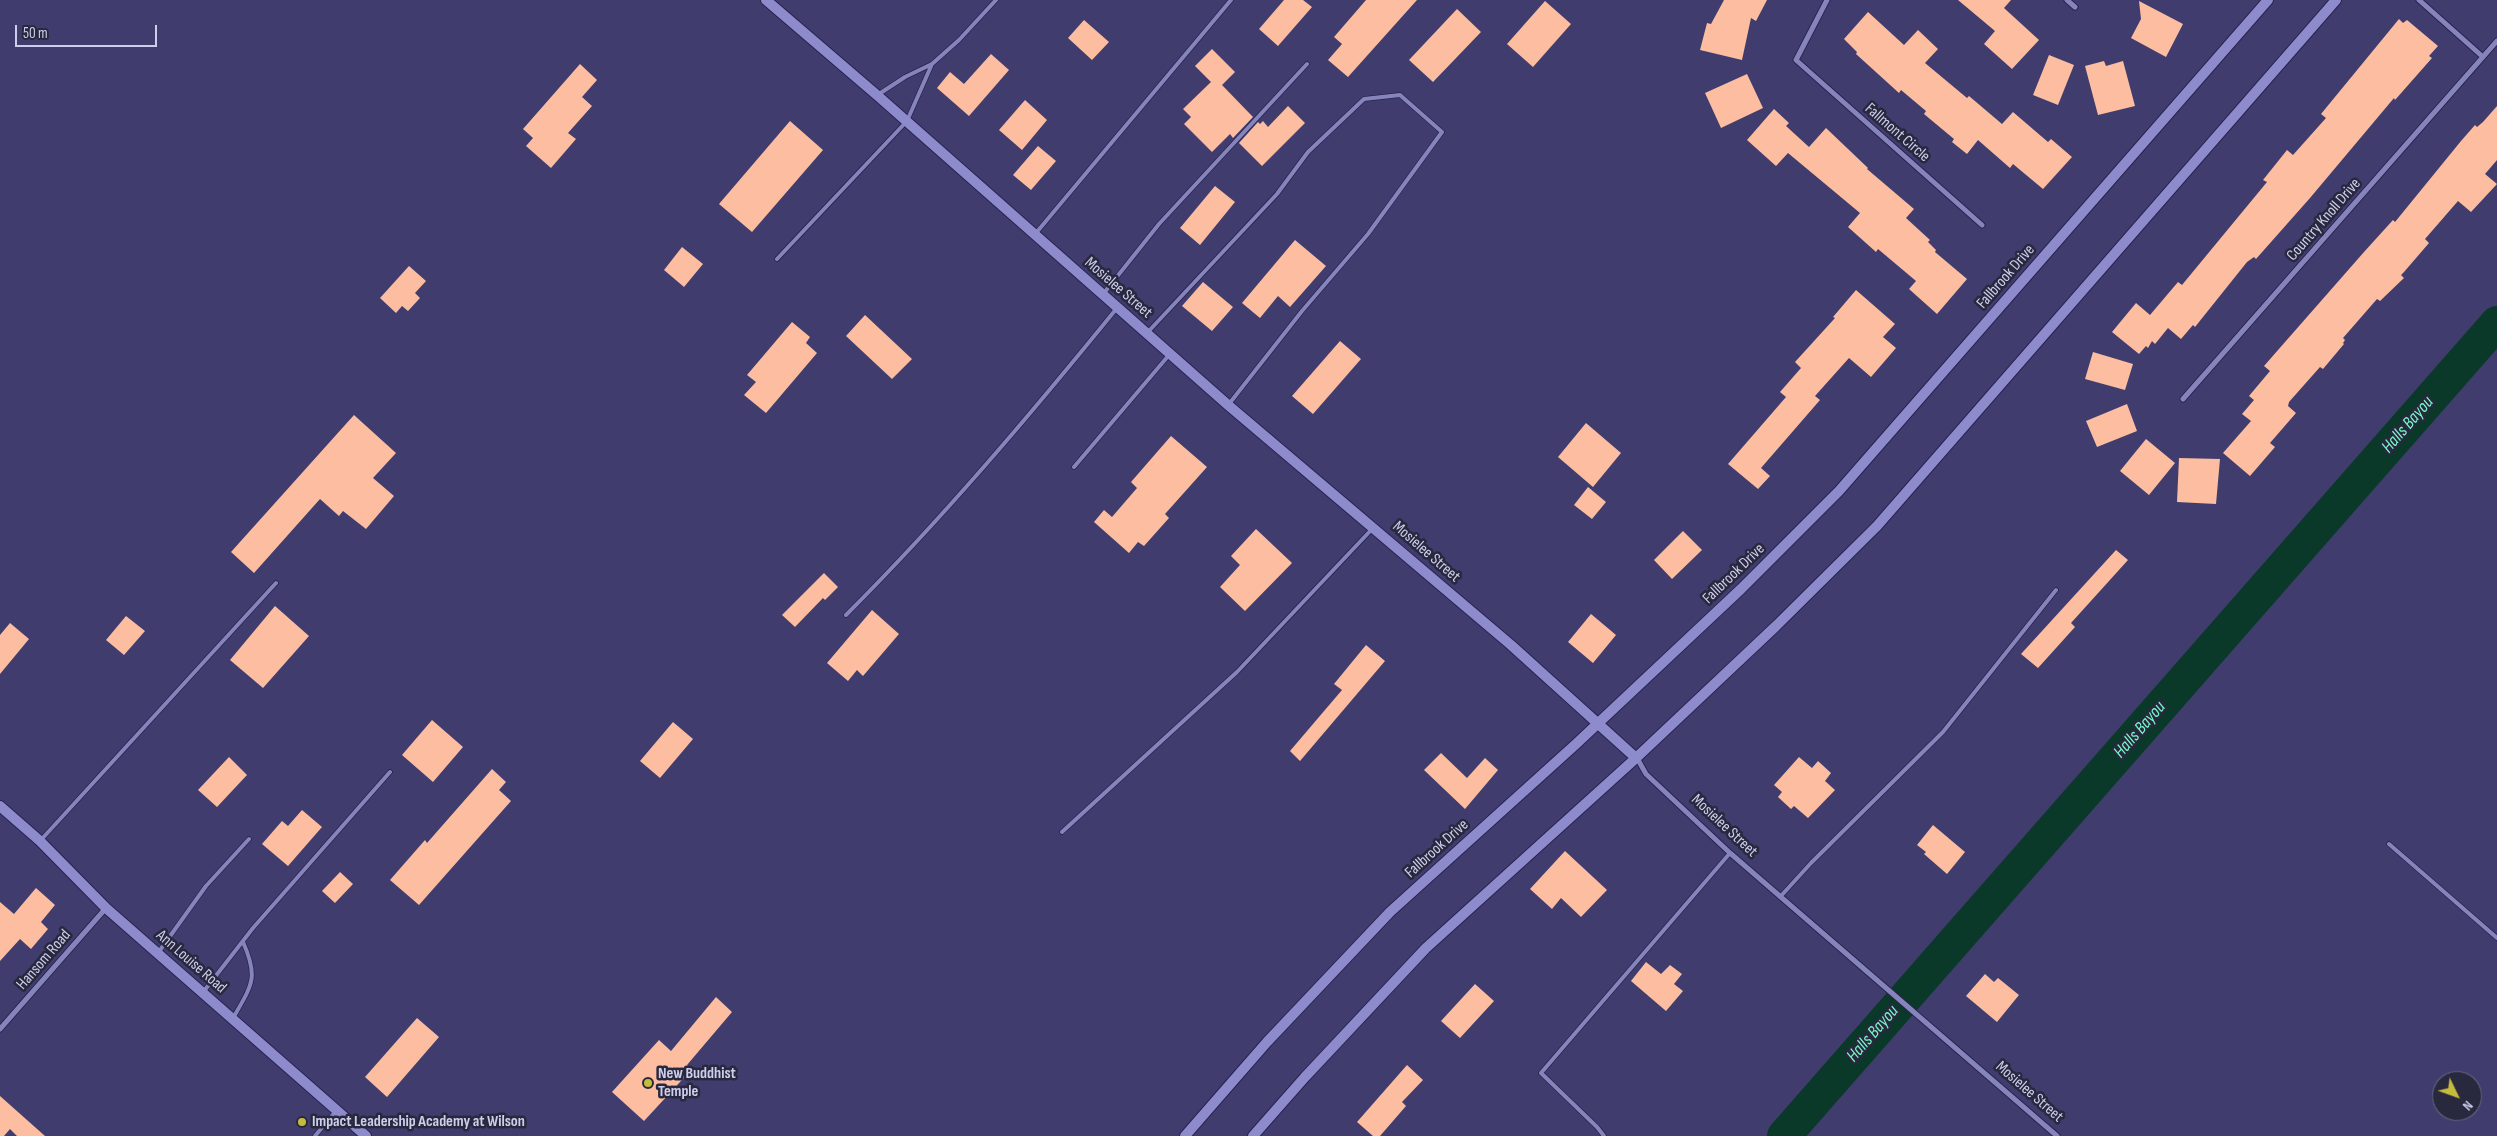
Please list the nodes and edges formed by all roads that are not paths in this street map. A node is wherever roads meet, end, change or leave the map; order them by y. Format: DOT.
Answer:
graph roads {
  1 [pos="766,0"];
  2 [pos="996,0"];
  3 [pos="1231,0"];
  4 [pos="1827,0"];
  5 [pos="2067,0"];
  6 [pos="2268,0"];
  7 [pos="2336,0"];
  8 [pos="2419,0"];
  9 [pos="2075,7"];
  10 [pos="2497,41"];
  11 [pos="2483,57"];
  12 [pos="932,64"];
  13 [pos="1307,64"];
  14 [pos="878,96"];
  15 [pos="907,121"];
  16 [pos="1982,225"];
  17 [pos="1034,234"];
  18 [pos="777,259"];
  19 [pos="1102,295"];
  20 [pos="1117,308"];
  21 [pos="1147,333"];
  22 [pos="1170,354"];
  23 [pos="2182,399"];
  24 [pos="1228,405"];
  25 [pos="1074,468"];
  26 [pos="1374,527"];
  27 [pos="276,582"];
  28 [pos="2056,590"];
  29 [pos="846,616"];
  30 [pos="1598,723"];
  31 [pos="1636,758"];
  32 [pos="390,772"];
  33 [pos="0,806"];
  34 [pos="1062,832"];
  35 [pos="249,839"];
  36 [pos="40,841"];
  37 [pos="2389,844"];
  38 [pos="1730,853"];
  39 [pos="1780,897"];
  40 [pos="106,908"];
  41 [pos="2497,938"];
  42 [pos="243,942"];
  43 [pos="158,953"];
  44 [pos="204,992"];
  45 [pos="233,1018"];
  46 [pos="0,1029"];
  47 [pos="338,1109"];
  48 [pos="315,1136"];
  49 [pos="366,1136"];
  50 [pos="1185,1136"];
  51 [pos="1253,1136"];
  52 [pos="1604,1136"];
  53 [pos="2057,1136"];
  1 -- 14 [label="main road, Mosielee Street"];
  2 -- 12 [label="lane"];
  3 -- 17 [label="lane"];
  4 -- 16 [label="street, Fallmont Circle"];
  5 -- 9 [label="street"];
  6 -- 30 [label="main road, Fallbrook Drive"];
  7 -- 31 [label="main road"];
  8 -- 11 [label="street"];
  10 -- 11 [label="street, Country Knoll Drive"];
  11 -- 23 [label="street, Country Knoll Drive"];
  12 -- 14 [label="lane"];
  12 -- 15 [label="lane"];
  13 -- 19 [label="lane"];
  14 -- 15 [label="main road, Mosielee Street"];
  15 -- 17 [label="main road, Mosielee Street"];
  15 -- 18 [label="lane"];
  17 -- 19 [label="main road, Mosielee Street"];
  19 -- 20 [label="main road, Mosielee Street"];
  20 -- 21 [label="main road, Mosielee Street"];
  20 -- 29 [label="lane"];
  21 -- 22 [label="main road, Mosielee Street"];
  21 -- 24 [label="lane"];
  22 -- 24 [label="main road, Mosielee Street"];
  22 -- 25 [label="lane"];
  24 -- 26 [label="main road, Mosielee Street"];
  26 -- 30 [label="main road, Mosielee Street"];
  26 -- 34 [label="lane"];
  27 -- 36 [label="lane"];
  28 -- 39 [label="lane"];
  30 -- 31 [label="main road, Mosielee Street"];
  30 -- 50 [label="main road, Fallbrook Drive"];
  31 -- 38 [label="street, Mosielee Street"];
  31 -- 51 [label="main road"];
  32 -- 42 [label="lane"];
  33 -- 36 [label="main road, Ann Louise Road"];
  35 -- 43 [label="lane"];
  36 -- 40 [label="main road, Ann Louise Road"];
  37 -- 41 [label="lane"];
  38 -- 39 [label="street, Mosielee Street"];
  38 -- 52 [label="lane"];
  39 -- 53 [label="street, Mosielee Street"];
  40 -- 43 [label="main road, Ann Louise Road"];
  40 -- 46 [label="street, Hansom Road"];
  42 -- 44 [label="lane"];
  42 -- 45 [label="lane"];
  43 -- 44 [label="main road, Ann Louise Road"];
  44 -- 45 [label="main road, Ann Louise Road"];
  45 -- 47 [label="main road, Ann Louise Road"];
  47 -- 48 [label="lane"];
  47 -- 49 [label="main road, Ann Louise Road"];
}
